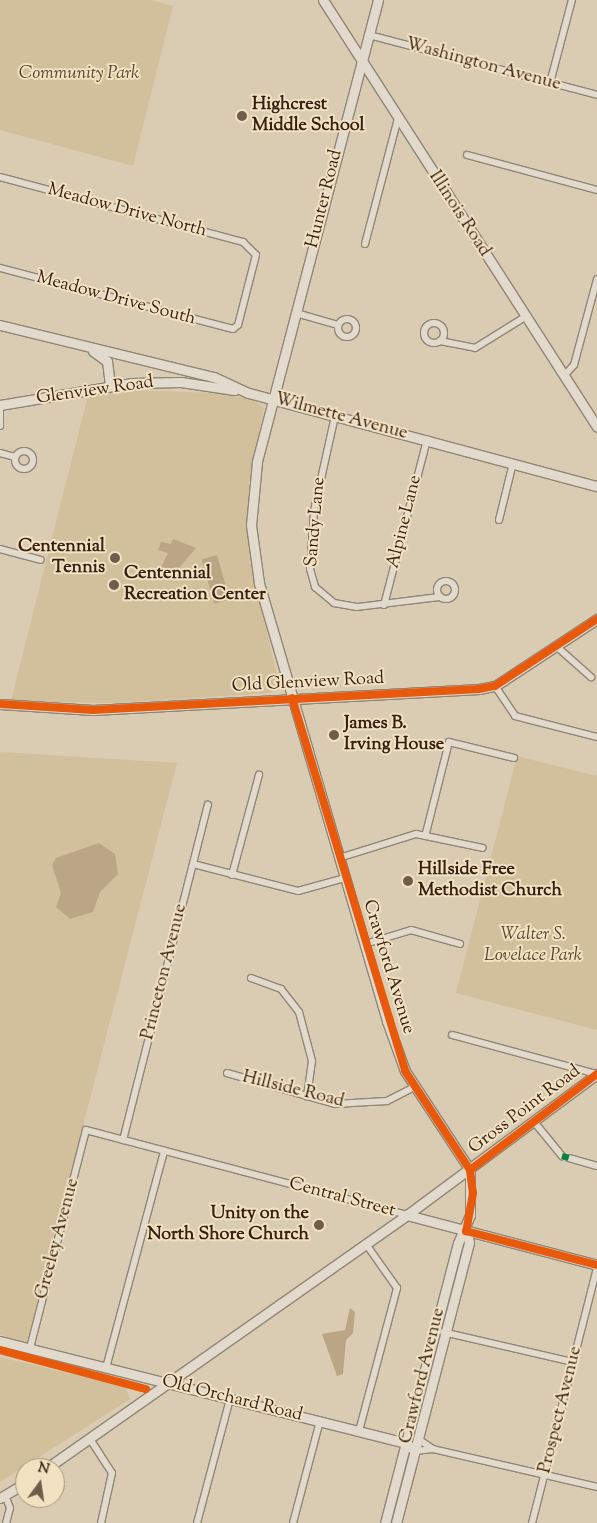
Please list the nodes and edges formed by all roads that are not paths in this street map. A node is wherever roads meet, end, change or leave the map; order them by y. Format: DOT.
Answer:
graph roads {
  1 [pos="323,0"];
  2 [pos="378,0"];
  3 [pos="572,0"];
  4 [pos="369,35"];
  5 [pos="362,62"];
  6 [pos="550,83"];
  7 [pos="597,95"];
  8 [pos="398,118"];
  9 [pos="467,155"];
  10 [pos="0,177"];
  11 [pos="597,190"];
  12 [pos="365,244"];
  13 [pos="0,268"];
  14 [pos="597,279"];
  15 [pos="296,313"];
  16 [pos="525,317"];
  17 [pos="0,325"];
  18 [pos="338,325"];
  19 [pos="233,329"];
  20 [pos="440,341"];
  21 [pos="86,348"];
  22 [pos="564,376"];
  23 [pos="110,385"];
  24 [pos="249,393"];
  25 [pos="273,399"];
  26 [pos="0,405"];
  27 [pos="334,416"];
  28 [pos="0,426"];
  29 [pos="597,427"];
  30 [pos="427,440"];
  31 [pos="0,454"];
  32 [pos="15,457"];
  33 [pos="513,463"];
  34 [pos="597,486"];
  35 [pos="499,520"];
  36 [pos="0,549"];
  37 [pos="41,560"];
  38 [pos="440,597"];
  39 [pos="384,605"];
  40 [pos="597,619"];
  41 [pos="556,646"];
  42 [pos="591,677"];
  43 [pos="495,686"];
  44 [pos="292,698"];
  45 [pos="0,704"];
  46 [pos="597,737"];
  47 [pos="514,758"];
  48 [pos="259,775"];
  49 [pos="208,805"];
  50 [pos="426,833"];
  51 [pos="482,848"];
  52 [pos="339,858"];
  53 [pos="193,864"];
  54 [pos="232,875"];
  55 [pos="345,878"];
  56 [pos="365,944"];
  57 [pos="460,944"];
  58 [pos="251,978"];
  59 [pos="452,1035"];
  60 [pos="227,1073"];
  61 [pos="597,1074"];
  62 [pos="415,1087"];
  63 [pos="307,1096"];
  64 [pos="535,1123"];
  65 [pos="86,1130"];
  66 [pos="123,1140"];
  67 [pos="164,1151"];
  68 [pos="597,1166"];
  69 [pos="470,1170"];
  70 [pos="407,1216"];
  71 [pos="466,1231"];
  72 [pos="366,1244"];
  73 [pos="597,1266"];
  74 [pos="434,1331"];
  75 [pos="445,1333"];
  76 [pos="0,1341"];
  77 [pos="30,1348"];
  78 [pos="573,1362"];
  79 [pos="106,1368"];
  80 [pos="168,1383"];
  81 [pos="230,1399"];
  82 [pos="320,1421"];
  83 [pos="359,1431"];
  84 [pos="90,1439"];
  85 [pos="418,1440"];
  86 [pos="406,1443"];
  87 [pos="433,1449"];
  88 [pos="415,1450"];
  89 [pos="62,1458"];
  90 [pos="544,1475"];
  91 [pos="597,1487"];
  92 [pos="15,1489"];
  93 [pos="3,1497"];
  94 [pos="6,1523"];
  95 [pos="101,1523"];
  96 [pos="197,1523"];
  97 [pos="294,1523"];
  98 [pos="385,1523"];
  99 [pos="396,1523"];
  100 [pos="532,1523"];
  1 -- 5 [label="main road, Illinois Road"];
  2 -- 4 [label="main road, Hunter Road"];
  3 -- 6 [label="street"];
  4 -- 5 [label="main road, Hunter Road"];
  4 -- 6 [label="street, Washington Avenue"];
  5 -- 8 [label="main road, Illinois Road"];
  5 -- 15 [label="main road, Hunter Road"];
  6 -- 7 [label="street, Washington Avenue"];
  8 -- 12 [label="street"];
  8 -- 16 [label="main road, Illinois Road"];
  9 -- 11 [label="street"];
  10 -- 19 [label="street, Meadow Drive North"];
  13 -- 19 [label="street, Meadow Drive South"];
  14 -- 22 [label="street"];
  15 -- 18 [label="street"];
  15 -- 25 [label="main road, Hunter Road"];
  16 -- 20 [label="street"];
  16 -- 22 [label="main road, Illinois Road"];
  17 -- 21 [label="main road, Wilmette Avenue"];
  21 -- 23 [label="main road, Wilmette Avenue"];
  21 -- 24 [label="main road, Wilmette Avenue"];
  22 -- 29 [label="main road, Illinois Road"];
  23 -- 24 [label="main road, Glenview Road"];
  23 -- 26 [label="main road, Glenview Road"];
  24 -- 25 [label="main road, Wilmette Avenue"];
  25 -- 27 [label="main road, Wilmette Avenue"];
  25 -- 44 [label="main road, Crawford Avenue"];
  26 -- 28 [label="street"];
  27 -- 30 [label="main road, Wilmette Avenue"];
  27 -- 39 [label="street, Sandy Lane"];
  30 -- 33 [label="main road, Wilmette Avenue"];
  30 -- 39 [label="street, Alpine Lane"];
  31 -- 32 [label="street"];
  33 -- 34 [label="main road, Wilmette Avenue"];
  33 -- 35 [label="street"];
  36 -- 37 [label="street"];
  38 -- 39 [label="street, Sandy Lane"];
  40 -- 41 [label="main road, Old Glenview Road"];
  41 -- 42 [label="street"];
  41 -- 43 [label="main road, Old Glenview Road"];
  43 -- 44 [label="main road, Old Glenview Road"];
  43 -- 46 [label="street"];
  44 -- 45 [label="main road, Old Glenview Road"];
  44 -- 52 [label="main road, Crawford Avenue"];
  47 -- 50 [label="street"];
  48 -- 54 [label="street"];
  49 -- 53 [label="street, Princeton Avenue"];
  50 -- 51 [label="street"];
  50 -- 52 [label="street"];
  52 -- 55 [label="main road, Crawford Avenue"];
  53 -- 54 [label="street"];
  53 -- 66 [label="street, Princeton Avenue"];
  54 -- 55 [label="street"];
  55 -- 56 [label="main road, Crawford Avenue"];
  56 -- 57 [label="street"];
  56 -- 62 [label="main road, Crawford Avenue"];
  58 -- 63 [label="street"];
  59 -- 61 [label="street"];
  60 -- 63 [label="street, Hillside Road"];
  61 -- 64 [label="main road, Gross Point Road"];
  62 -- 63 [label="street, Hillside Road"];
  62 -- 69 [label="main road, Crawford Avenue"];
  64 -- 68 [label="street"];
  64 -- 69 [label="main road, Gross Point Road"];
  65 -- 66 [label="street, Central Street"];
  65 -- 77 [label="street, Greeley Avenue"];
  66 -- 67 [label="street, Central Street"];
  67 -- 70 [label="street, Central Street"];
  67 -- 79 [label="street"];
  69 -- 70 [label="main road, Gross Point Road"];
  69 -- 71 [label="main road, Crawford Avenue"];
  70 -- 71 [label="main road, Central Street"];
  70 -- 72 [label="main road, Gross Point Road"];
  71 -- 73 [label="main road, Central Street"];
  71 -- 74 [label="main road, Crawford Avenue"];
  71 -- 75 [label="main road, Crawford Avenue"];
  72 -- 80 [label="main road, Gross Point Road"];
  72 -- 83 [label="street"];
  73 -- 78 [label="street, Prospect Avenue"];
  74 -- 75 [label="street"];
  74 -- 86 [label="main road, Crawford Avenue"];
  75 -- 78 [label="street"];
  75 -- 85 [label="main road, Crawford Avenue"];
  76 -- 77 [label="main road, Old Orchard Road"];
  77 -- 79 [label="main road, Old Orchard Road"];
  78 -- 90 [label="street, Prospect Avenue"];
  79 -- 80 [label="main road, Old Orchard Road"];
  80 -- 81 [label="main road, Old Orchard Road"];
  80 -- 84 [label="main road, Gross Point Road"];
  81 -- 82 [label="main road, Old Orchard Road"];
  81 -- 96 [label="street"];
  82 -- 83 [label="main road, Old Orchard Road"];
  82 -- 97 [label="street"];
  83 -- 86 [label="main road, Old Orchard Road"];
  84 -- 89 [label="main road, Gross Point Road"];
  84 -- 95 [label="street"];
  85 -- 86 [label="main road, Old Orchard Road"];
  85 -- 87 [label="street"];
  85 -- 88 [label="main road, Crawford Avenue"];
  86 -- 88 [label="main road, Old Orchard Road"];
  86 -- 98 [label="main road, Crawford Avenue"];
  87 -- 88 [label="street"];
  87 -- 90 [label="street"];
  88 -- 99 [label="main road, Crawford Avenue"];
  90 -- 91 [label="street"];
  90 -- 100 [label="street, Prospect Avenue"];
  92 -- 93 [label="main road"];
  93 -- 94 [label="street"];
}
